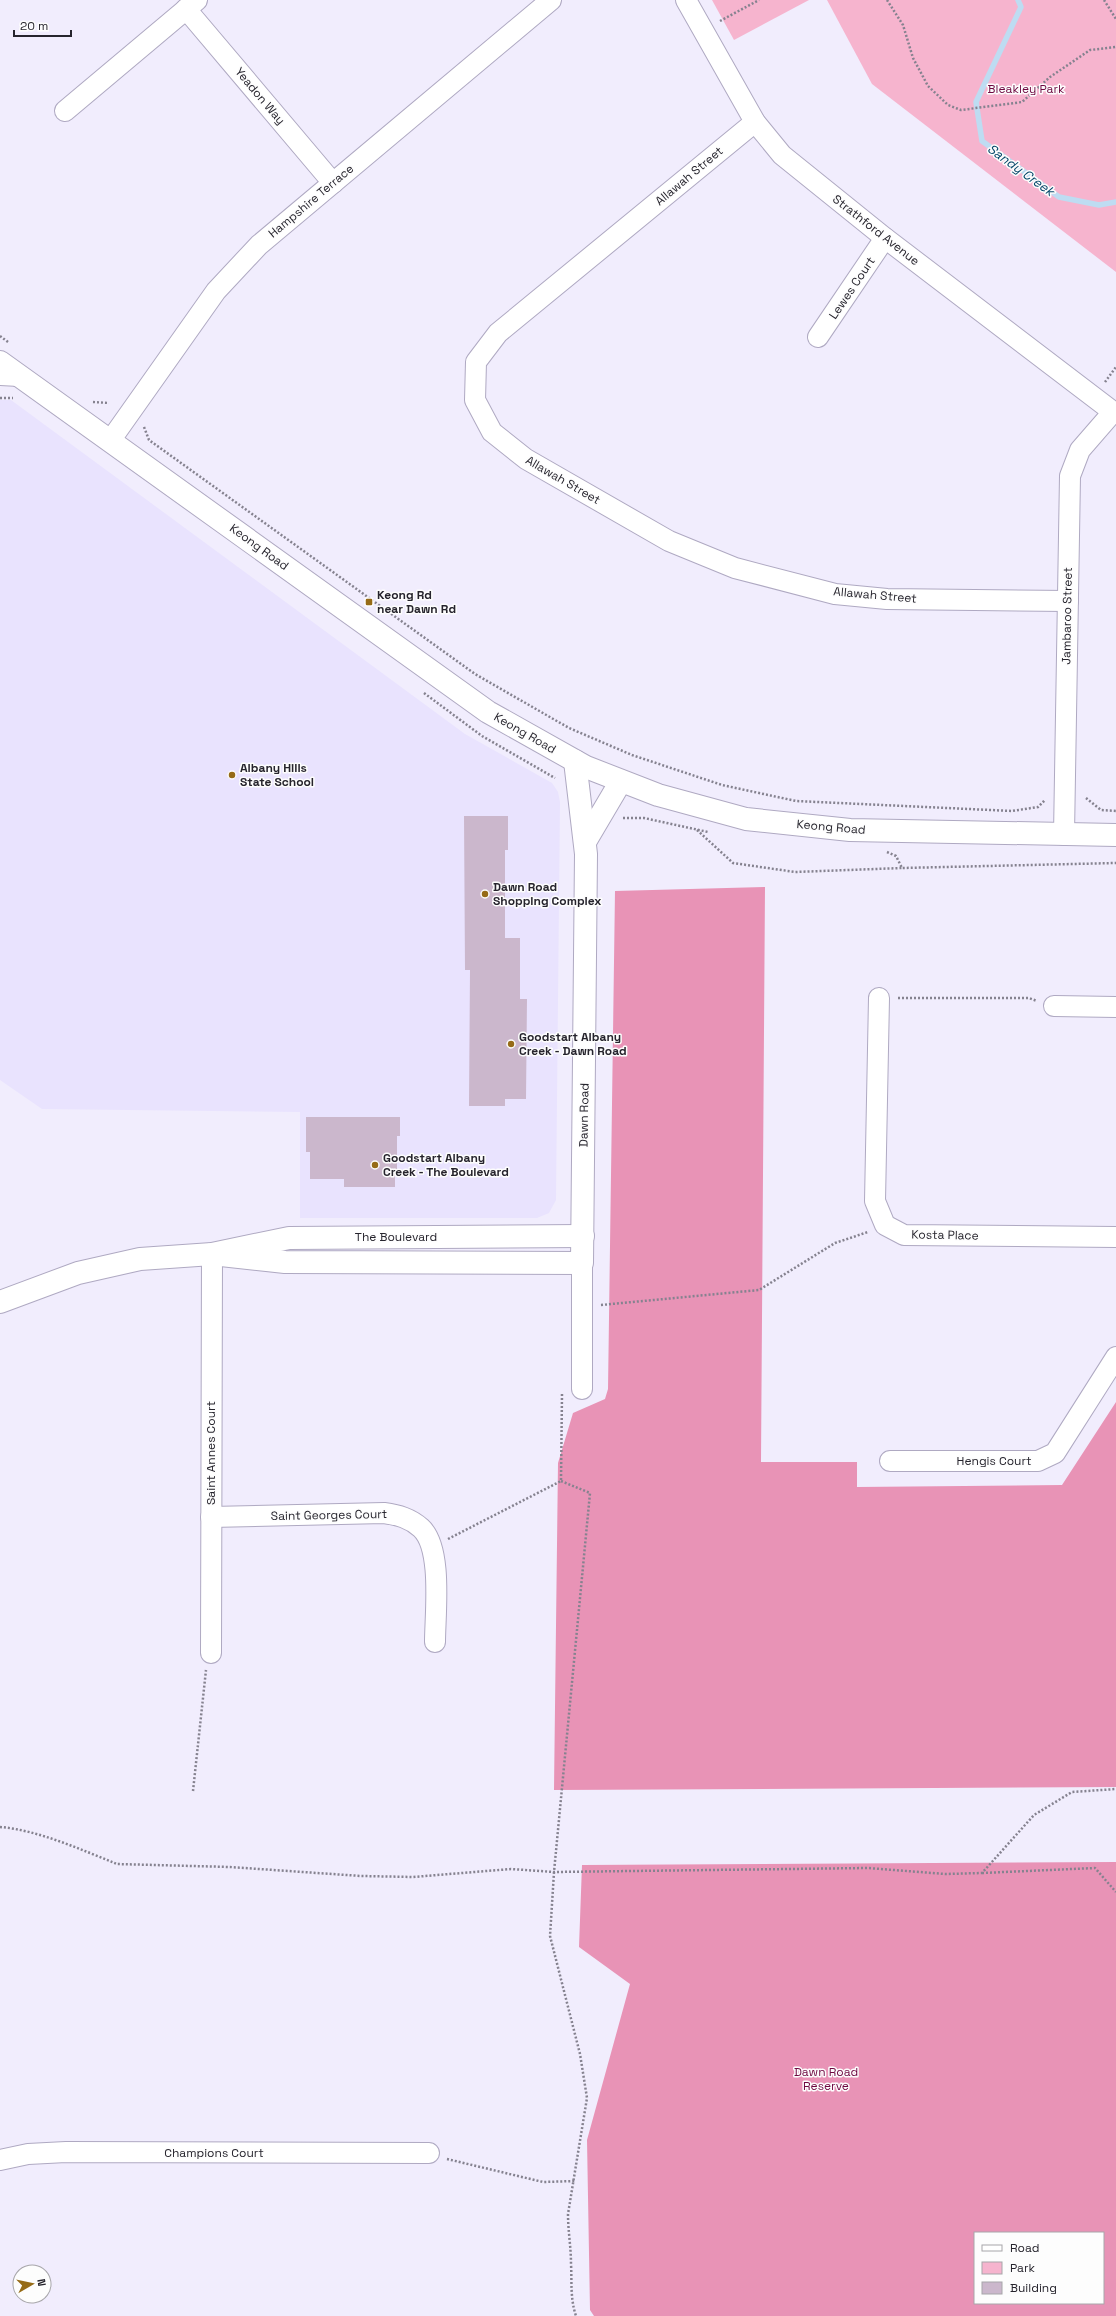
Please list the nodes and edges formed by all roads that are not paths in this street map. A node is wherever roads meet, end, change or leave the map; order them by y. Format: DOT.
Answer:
graph roads {
  1 [pos="551,0"];
  2 [pos="686,0"];
  3 [pos="192,5"];
  4 [pos="65,111"];
  5 [pos="755,122"];
  6 [pos="333,183"];
  7 [pos="885,238"];
  8 [pos="818,337"];
  9 [pos="0,362"];
  10 [pos="0,380"];
  11 [pos="27,381"];
  12 [pos="1115,413"];
  13 [pos="110,441"];
  14 [pos="1068,601"];
  15 [pos="575,761"];
  16 [pos="621,781"];
  17 [pos="1064,835"];
  18 [pos="1116,835"];
  19 [pos="585,842"];
  20 [pos="879,998"];
  21 [pos="1054,1006"];
  22 [pos="1116,1007"];
  23 [pos="583,1236"];
  24 [pos="1116,1237"];
  25 [pos="212,1254"];
  26 [pos="582,1263"];
  27 [pos="0,1302"];
  28 [pos="1116,1357"];
  29 [pos="572,1388"];
  30 [pos="890,1460"];
  31 [pos="211,1517"];
  32 [pos="435,1642"];
  33 [pos="211,1653"];
  34 [pos="429,2153"];
  35 [pos="0,2160"];
  1 -- 6 [label="street, Hampshire Terrace"];
  2 -- 5 [label="street, Strathford Avenue"];
  3 -- 4 [label="street"];
  3 -- 6 [label="street, Yeadon Way"];
  5 -- 7 [label="street, Strathford Avenue"];
  5 -- 14 [label="street, Allawah Street"];
  6 -- 13 [label="street, Hampshire Terrace"];
  7 -- 8 [label="street, Lewes Court"];
  7 -- 12 [label="street, Strathford Avenue"];
  9 -- 11 [label="street, Keong Road"];
  10 -- 11 [label="lane"];
  11 -- 13 [label="street, Keong Road"];
  12 -- 14 [label="street, Jambaroo Street"];
  13 -- 15 [label="street, Keong Road"];
  14 -- 17 [label="street, Jambaroo Street"];
  15 -- 16 [label="street, Keong Road"];
  15 -- 19 [label="street, Dawn Road"];
  16 -- 17 [label="street, Keong Road"];
  16 -- 19 [label="street"];
  17 -- 18 [label="street, Keong Road"];
  19 -- 23 [label="street, Dawn Road"];
  20 -- 24 [label="street, Kosta Place"];
  21 -- 22 [label="street"];
  23 -- 25 [label="street, The Boulevard"];
  23 -- 26 [label="street, Dawn Road"];
  25 -- 26 [label="street, The Boulevard"];
  25 -- 27 [label="street, The Boulevard"];
  25 -- 31 [label="street, Saint Annes Court"];
  26 -- 29 [label="street, Dawn Road"];
  28 -- 30 [label="street, Hengis Court"];
  31 -- 32 [label="street, Saint Georges Court"];
  31 -- 33 [label="street, Saint Annes Court"];
  34 -- 35 [label="street, Champions Court"];
}
